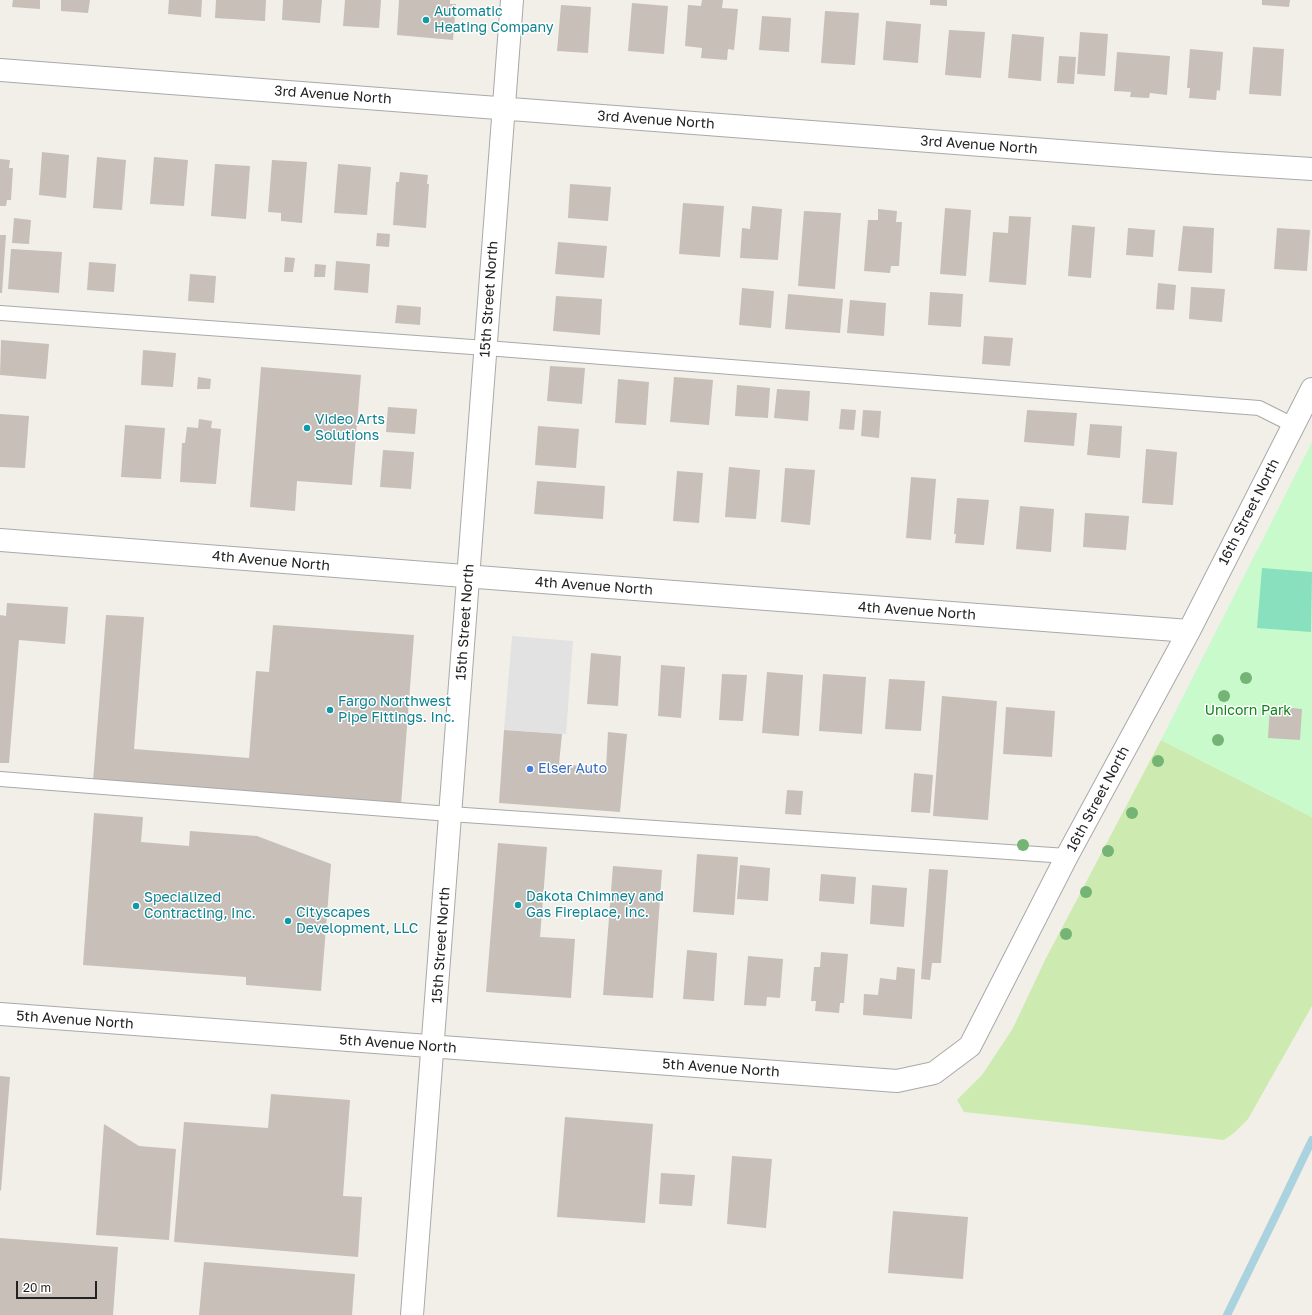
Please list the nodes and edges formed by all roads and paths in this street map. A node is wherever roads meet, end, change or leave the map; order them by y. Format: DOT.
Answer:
graph roads {
  1 [pos="512,0"];
  2 [pos="0,70"];
  3 [pos="504,108"];
  4 [pos="1312,169"];
  5 [pos="0,313"];
  6 [pos="486,348"];
  7 [pos="1312,388"];
  8 [pos="1293,425"];
  9 [pos="0,540"];
  10 [pos="468,577"];
  11 [pos="1189,631"];
  12 [pos="0,779"];
  13 [pos="450,814"];
  14 [pos="1068,856"];
  15 [pos="0,1014"];
  16 [pos="433,1046"];
  17 [pos="796,1074"];
  18 [pos="412,1315"];
  1 -- 3 [label="street, 15th Street North"];
  2 -- 3 [label="street, 3rd Avenue North"];
  3 -- 4 [label="street, 3rd Avenue North"];
  3 -- 6 [label="street, 15th Street North"];
  5 -- 6 [label="lane"];
  6 -- 8 [label="lane"];
  6 -- 10 [label="street, 15th Street North"];
  7 -- 8 [label="street, 16th Street North"];
  8 -- 11 [label="street, 16th Street North"];
  9 -- 10 [label="street, 4th Avenue North"];
  10 -- 11 [label="street, 4th Avenue North"];
  10 -- 13 [label="street, 15th Street North"];
  11 -- 14 [label="street, 16th Street North"];
  12 -- 13 [label="lane"];
  13 -- 14 [label="lane"];
  13 -- 16 [label="street, 15th Street North"];
  14 -- 17 [label="street, 16th Street North"];
  15 -- 16 [label="street, 5th Avenue North"];
  16 -- 17 [label="street, 5th Avenue North"];
  16 -- 18 [label="street, 15th Street North"];
}
